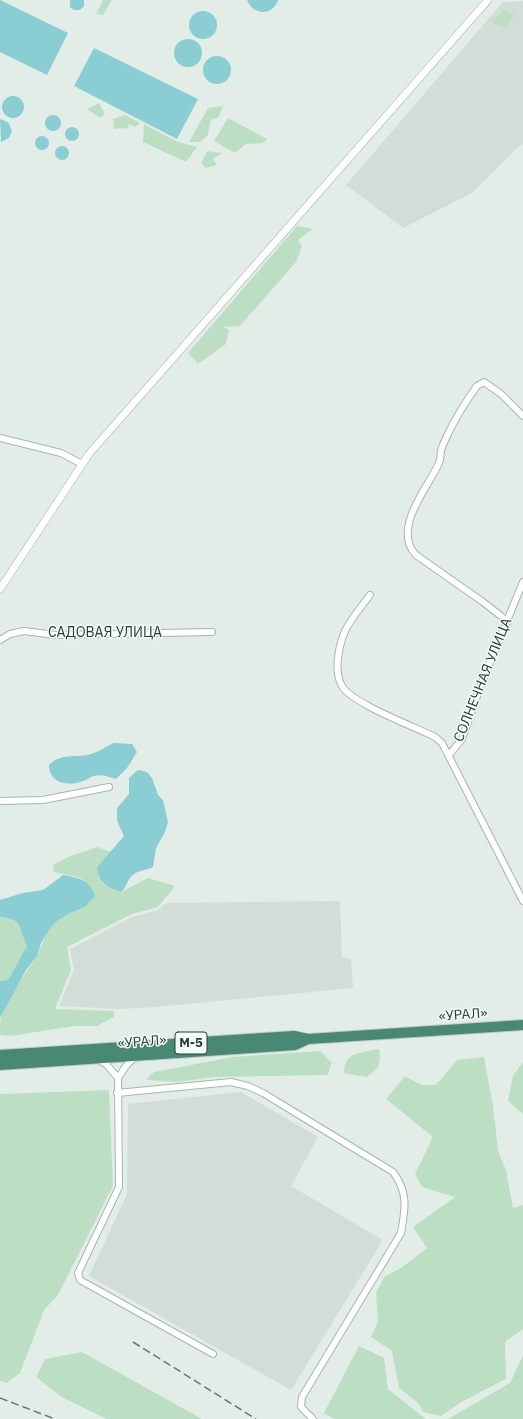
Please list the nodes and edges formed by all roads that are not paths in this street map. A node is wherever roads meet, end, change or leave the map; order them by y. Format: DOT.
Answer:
graph roads {
  1 [pos="488,0"];
  2 [pos="523,416"];
  3 [pos="0,438"];
  4 [pos="82,464"];
  5 [pos="523,582"];
  6 [pos="0,589"];
  7 [pos="370,595"];
  8 [pos="507,623"];
  9 [pos="212,632"];
  10 [pos="0,640"];
  11 [pos="449,755"];
  12 [pos="110,787"];
  13 [pos="0,801"];
  14 [pos="523,901"];
  15 [pos="523,1025"];
  16 [pos="308,1039"];
  17 [pos="0,1056"];
  18 [pos="135,1057"];
  19 [pos="97,1059"];
  20 [pos="0,1065"];
  21 [pos="118,1078"];
  22 [pos="118,1093"];
  23 [pos="212,1354"];
  24 [pos="313,1419"];
  1 -- 4 [label="street"];
  2 -- 8 [label="street"];
  3 -- 4 [label="street"];
  4 -- 6 [label="street"];
  5 -- 8 [label="street, СОЛНЕЧНАЯ УЛИЦА"];
  7 -- 11 [label="street"];
  8 -- 11 [label="street, СОЛНЕЧНАЯ УЛИЦА"];
  9 -- 10 [label="street, САДОВАЯ УЛИЦА"];
  11 -- 14 [label="street"];
  12 -- 13 [label="street"];
  15 -- 16 [label="highway, «УРАЛ» / М-5"];
  16 -- 17 [label="highway, «УРАЛ» / М-5"];
  16 -- 18 [label="highway, «УРАЛ» / М-5"];
  18 -- 19 [label="highway, «УРАЛ» / М-5"];
  18 -- 21 [label="street"];
  19 -- 20 [label="highway, «УРАЛ» / М-5"];
  19 -- 21 [label="street"];
  21 -- 22 [label="street"];
  22 -- 23 [label="street"];
  22 -- 24 [label="street"];
}
